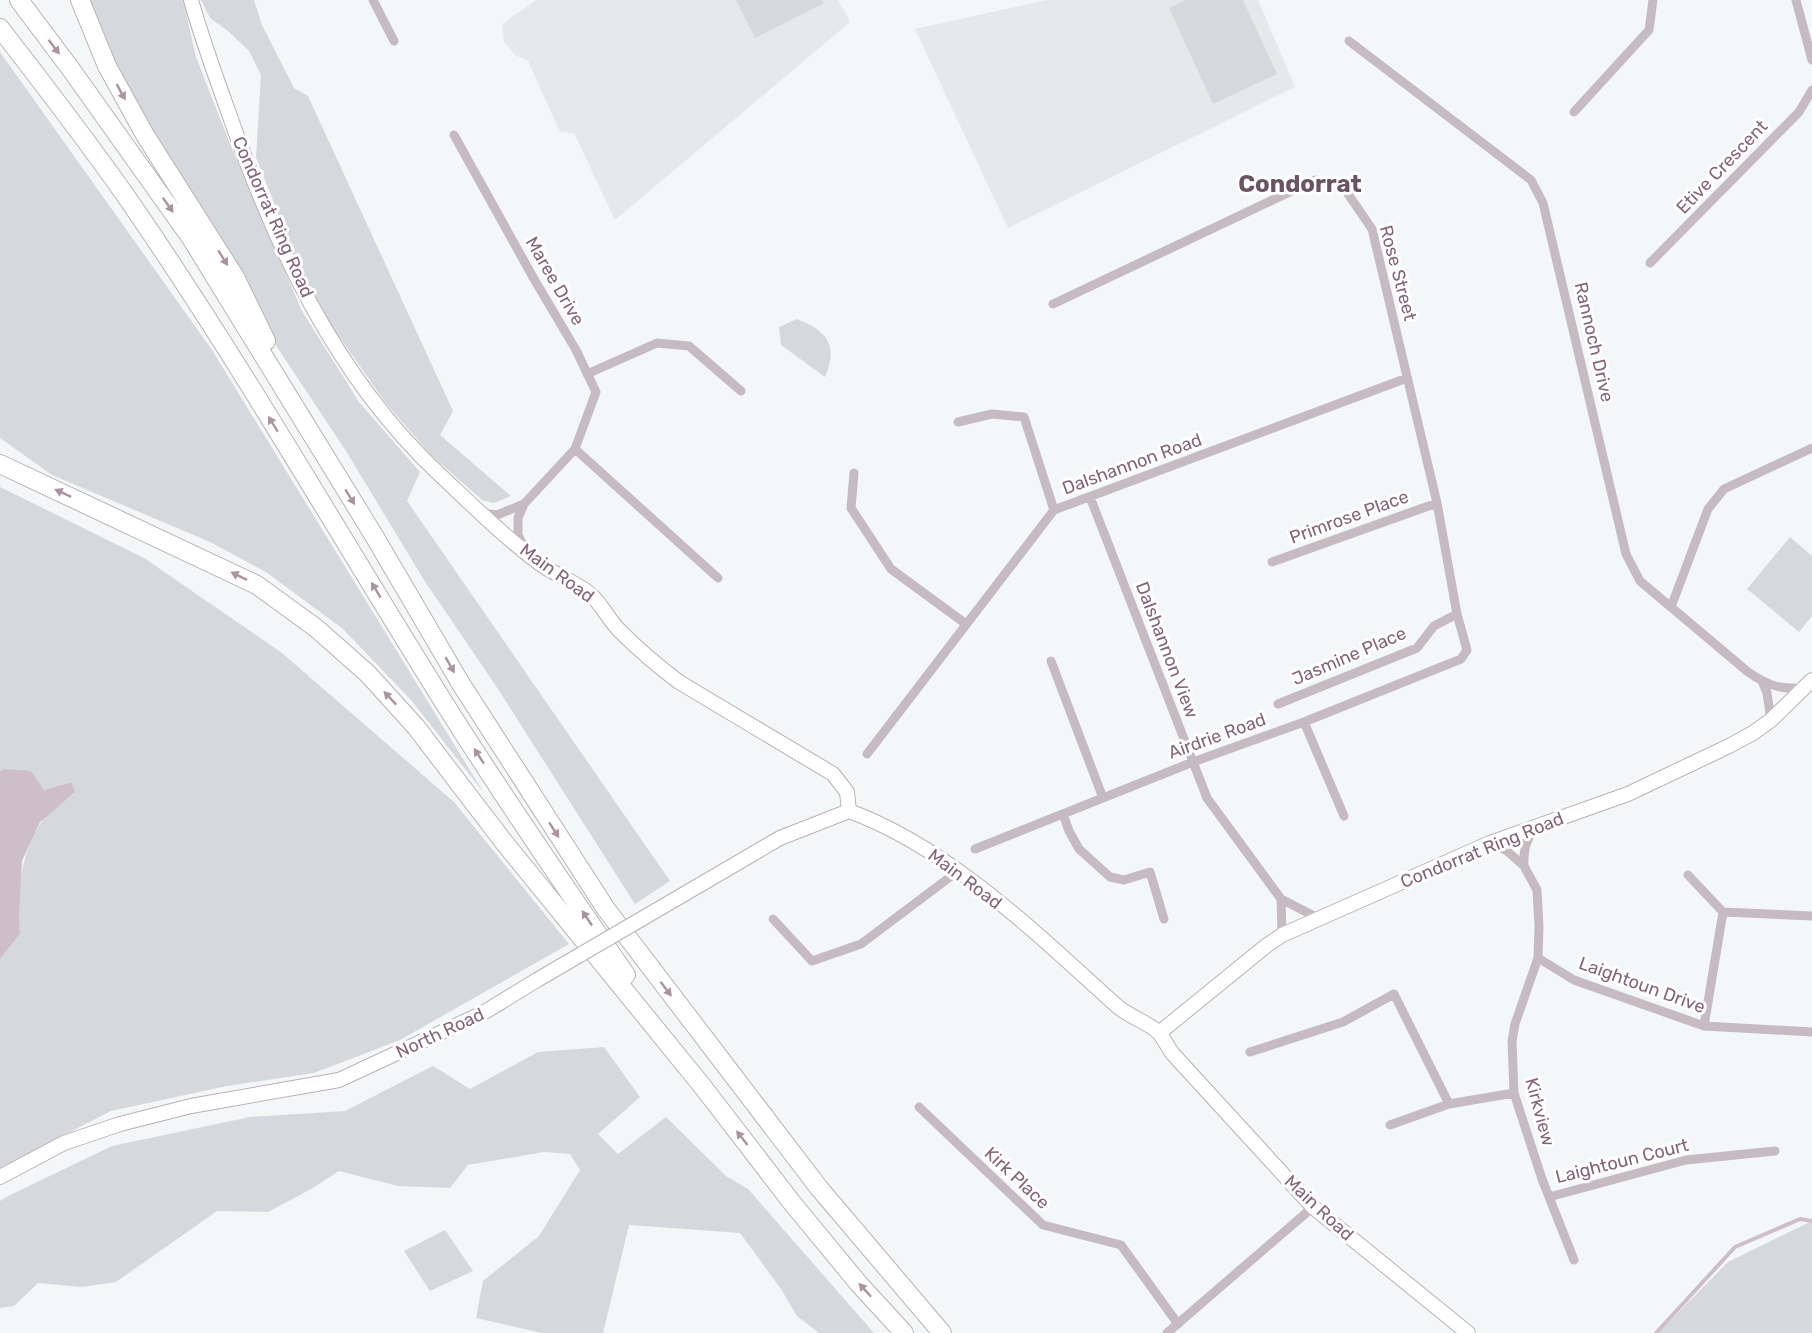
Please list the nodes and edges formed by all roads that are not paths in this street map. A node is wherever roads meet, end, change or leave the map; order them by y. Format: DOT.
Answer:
graph roads {
  1 [pos="19,0"];
  2 [pos="80,0"];
  3 [pos="191,0"];
  4 [pos="373,0"];
  5 [pos="1653,0"];
  6 [pos="1796,0"];
  7 [pos="0,28"];
  8 [pos="394,41"];
  9 [pos="1349,41"];
  10 [pos="1812,60"];
  11 [pos="1812,90"];
  12 [pos="1574,112"];
  13 [pos="454,135"];
  14 [pos="1650,263"];
  15 [pos="1053,304"];
  16 [pos="587,374"];
  17 [pos="1407,378"];
  18 [pos="741,391"];
  19 [pos="958,423"];
  20 [pos="319,448"];
  21 [pos="1812,448"];
  22 [pos="574,449"];
  23 [pos="0,453"];
  24 [pos="0,464"];
  25 [pos="436,471"];
  26 [pos="854,473"];
  27 [pos="39,481"];
  28 [pos="1090,497"];
  29 [pos="1437,503"];
  30 [pos="524,504"];
  31 [pos="1053,510"];
  32 [pos="482,513"];
  33 [pos="526,552"];
  34 [pos="1272,562"];
  35 [pos="718,578"];
  36 [pos="1671,607"];
  37 [pos="1457,614"];
  38 [pos="966,624"];
  39 [pos="1467,650"];
  40 [pos="1051,661"];
  41 [pos="1762,681"];
  42 [pos="1809,684"];
  43 [pos="1278,704"];
  44 [pos="1771,720"];
  45 [pos="1304,722"];
  46 [pos="867,754"];
  47 [pos="1193,762"];
  48 [pos="1103,798"];
  49 [pos="849,811"];
  50 [pos="1063,814"];
  51 [pos="1344,816"];
  52 [pos="1536,826"];
  53 [pos="1490,843"];
  54 [pos="975,849"];
  55 [pos="1524,866"];
  56 [pos="958,871"];
  57 [pos="1688,875"];
  58 [pos="1281,899"];
  59 [pos="1723,912"];
  60 [pos="1812,916"];
  61 [pos="773,919"];
  62 [pos="1164,919"];
  63 [pos="1320,919"];
  64 [pos="1282,935"];
  65 [pos="1538,958"];
  66 [pos="1704,1026"];
  67 [pos="1812,1032"];
  68 [pos="1159,1033"];
  69 [pos="1250,1052"];
  70 [pos="703,1088"];
  71 [pos="1514,1093"];
  72 [pos="1449,1104"];
  73 [pos="919,1107"];
  74 [pos="1390,1125"];
  75 [pos="1775,1150"];
  76 [pos="0,1177"];
  77 [pos="1549,1197"];
  78 [pos="1313,1207"];
  79 [pos="1574,1260"];
  80 [pos="1178,1324"];
  81 [pos="904,1333"];
  82 [pos="942,1333"];
  83 [pos="1167,1333"];
  84 [pos="1468,1333"];
  1 -- 20 [label="highway, one-way"];
  2 -- 20 [label="highway, one-way"];
  3 -- 25 [label="main road, Condorrat Ring Road"];
  4 -- 8 [label="street"];
  5 -- 12 [label="street"];
  6 -- 10 [label="street"];
  70 -- 7 [label="highway, one-way"];
  9 -- 36 [label="street, Rannoch Drive"];
  11 -- 14 [label="street, Etive Crescent"];
  13 -- 16 [label="street, Maree Drive"];
  15 -- 17 [label="street, Rose Street"];
  16 -- 18 [label="street"];
  16 -- 22 [label="street, Maree Drive"];
  17 -- 28 [label="street, Dalshannon Road"];
  17 -- 29 [label="street, Rose Street"];
  19 -- 31 [label="street"];
  20 -- 82 [label="highway, one-way"];
  21 -- 36 [label="street"];
  22 -- 30 [label="street, Maree Drive"];
  22 -- 35 [label="street"];
  23 -- 27 [label="highway"];
  24 -- 27 [label="highway"];
  25 -- 32 [label="main road, Main Road"];
  26 -- 38 [label="street"];
  70 -- 27 [label="highway, one-way"];
  28 -- 31 [label="street, Dalshannon Road"];
  28 -- 47 [label="street, Dalshannon View"];
  29 -- 34 [label="street, Primrose Place"];
  29 -- 37 [label="street, Rose Street"];
  30 -- 32 [label="street"];
  30 -- 33 [label="street"];
  31 -- 38 [label="street, Dalshannon Road"];
  32 -- 33 [label="main road, Main Road"];
  33 -- 49 [label="main road, Main Road"];
  36 -- 41 [label="street, Rannoch Drive"];
  37 -- 39 [label="street, Rose Street"];
  37 -- 43 [label="street, Jasmine Place"];
  38 -- 46 [label="street, Dalshannon Road"];
  39 -- 45 [label="street, Airdrie Road"];
  40 -- 48 [label="street"];
  41 -- 42 [label="street, Rannoch Drive"];
  41 -- 44 [label="street"];
  42 -- 44 [label="main road, Condorrat Ring Road"];
  44 -- 52 [label="main road, Condorrat Ring Road"];
  45 -- 47 [label="street, Airdrie Road"];
  45 -- 51 [label="street"];
  47 -- 48 [label="street, Airdrie Road"];
  47 -- 58 [label="street, Dalshannon View"];
  48 -- 50 [label="street, Airdrie Road"];
  49 -- 56 [label="main road, Main Road"];
  49 -- 76 [label="main road, North Road, bridge"];
  50 -- 54 [label="street, Airdrie Road"];
  50 -- 62 [label="street"];
  52 -- 53 [label="main road, Condorrat Ring Road"];
  52 -- 55 [label="street"];
  53 -- 55 [label="street, Kirkview"];
  53 -- 63 [label="main road, Condorrat Ring Road"];
  55 -- 65 [label="street, Kirkview"];
  56 -- 61 [label="street"];
  56 -- 68 [label="main road, Main Road"];
  57 -- 59 [label="street"];
  58 -- 63 [label="street, Dalshannon View"];
  58 -- 64 [label="street"];
  59 -- 60 [label="street"];
  59 -- 66 [label="street"];
  63 -- 64 [label="main road, Condorrat Ring Road"];
  64 -- 68 [label="main road, Condorrat Ring Road"];
  65 -- 66 [label="street, Laightoun Drive"];
  65 -- 71 [label="street, Kirkview"];
  66 -- 67 [label="street, Laightoun Drive"];
  68 -- 78 [label="main road, Main Road"];
  69 -- 72 [label="street"];
  81 -- 70 [label="highway, one-way"];
  71 -- 72 [label="street"];
  71 -- 77 [label="street, Kirkview"];
  72 -- 74 [label="street"];
  73 -- 80 [label="street, Kirk Place"];
  75 -- 77 [label="street, Laightoun Court"];
  77 -- 79 [label="street, Kirkview"];
  78 -- 80 [label="street"];
  78 -- 84 [label="main road, Main Road"];
  80 -- 83 [label="street"];
}
